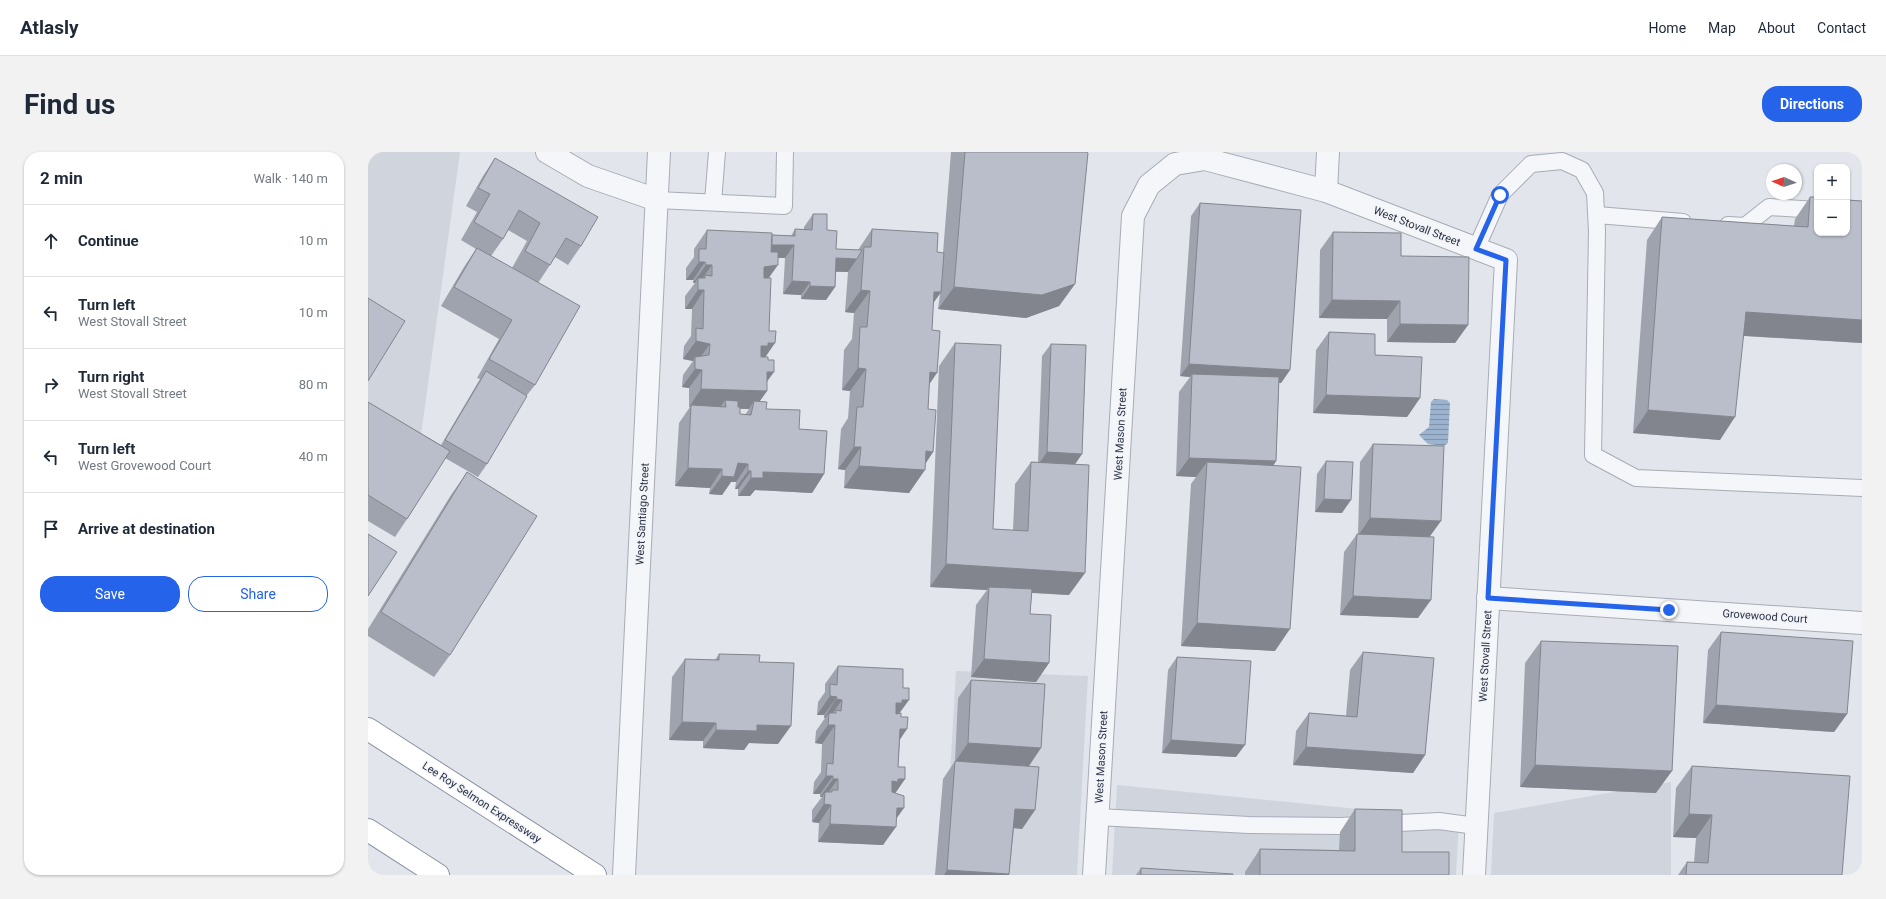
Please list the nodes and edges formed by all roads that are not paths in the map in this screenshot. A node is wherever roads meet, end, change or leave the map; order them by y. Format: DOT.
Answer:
graph roads {
  1 [pos="547,152"];
  2 [pos="659,152"];
  3 [pos="717,152"];
  4 [pos="785,152"];
  5 [pos="1328,152"];
  6 [pos="1326,190"];
  7 [pos="657,200"];
  8 [pos="713,202"];
  9 [pos="1814,210"];
  10 [pos="1597,215"];
  11 [pos="1476,249"];
  12 [pos="1862,488"];
  13 [pos="1488,598"];
  14 [pos="1862,623"];
  15 [pos="368,729"];
  16 [pos="1098,817"];
  17 [pos="1476,826"];
  18 [pos="368,830"];
  19 [pos="438,875"];
  20 [pos="595,875"];
  21 [pos="624,875"];
  22 [pos="1094,875"];
  23 [pos="1474,875"];
  1 -- 7 [label="street"];
  2 -- 7 [label="street, West Santiago Street"];
  3 -- 8 [label="lane"];
  4 -- 8 [label="lane"];
  5 -- 6 [label="street"];
  6 -- 11 [label="street, West Stovall Street"];
  6 -- 16 [label="street, West Mason Street"];
  7 -- 8 [label="lane"];
  7 -- 21 [label="street, West Santiago Street"];
  9 -- 10 [label="lane"];
  10 -- 11 [label="lane"];
  10 -- 12 [label="lane"];
  11 -- 13 [label="street, West Stovall Street"];
  13 -- 14 [label="street, Grovewood Court"];
  13 -- 17 [label="street, West Stovall Street"];
  15 -- 20 [label="highway, Lee Roy Selmon Expressway"];
  16 -- 17 [label="lane"];
  16 -- 22 [label="street, West Mason Street"];
  17 -- 23 [label="street, West Stovall Street"];
  18 -- 19 [label="highway"];
}
